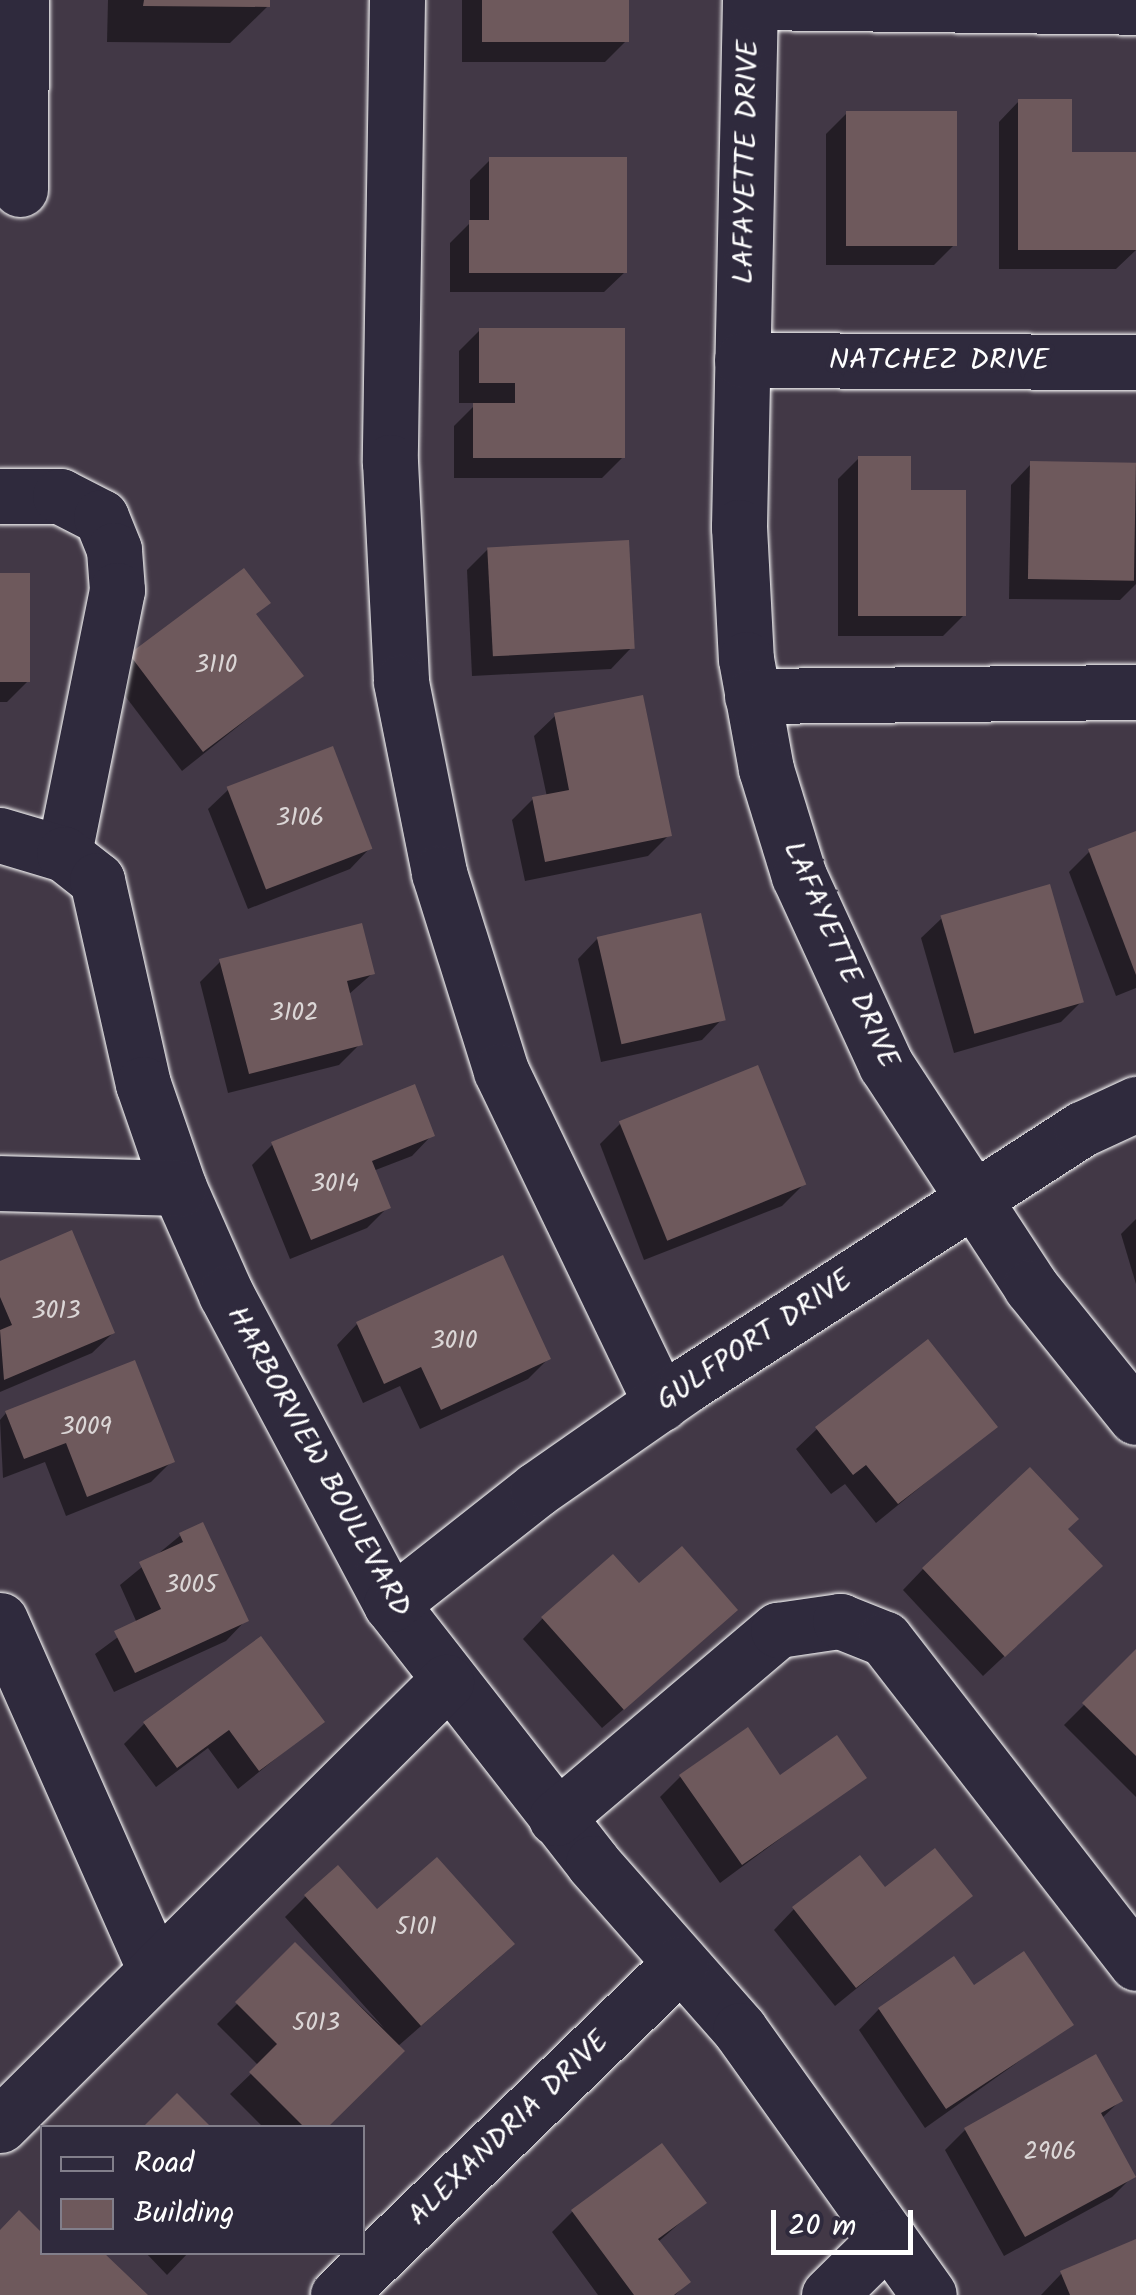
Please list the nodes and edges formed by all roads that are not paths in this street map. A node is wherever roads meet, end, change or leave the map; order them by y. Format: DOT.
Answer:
graph roads {
  1 [pos="21,0"];
  2 [pos="397,0"];
  3 [pos="750,1"];
  4 [pos="1136,7"];
  5 [pos="20,189"];
  6 [pos="742,360"];
  7 [pos="1136,362"];
  8 [pos="0,496"];
  9 [pos="1136,692"];
  10 [pos="752,696"];
  11 [pos="0,835"];
  12 [pos="64,854"];
  13 [pos="1136,1104"];
  14 [pos="0,1183"];
  15 [pos="180,1188"];
  16 [pos="974,1202"];
  17 [pos="661,1403"];
  18 [pos="1136,1417"];
  19 [pos="391,1604"];
  20 [pos="0,1620"];
  21 [pos="446,1682"];
  22 [pos="556,1818"];
  23 [pos="680,1962"];
  24 [pos="1136,1963"];
  25 [pos="156,1970"];
  26 [pos="0,2124"];
  27 [pos="888,2236"];
  28 [pos="338,2295"];
  29 [pos="828,2295"];
  30 [pos="928,2295"];
  1 -- 5 [label="street"];
  2 -- 17 [label="street"];
  3 -- 4 [label="street"];
  3 -- 6 [label="street, LAFAYETTE DRIVE"];
  6 -- 7 [label="street, NATCHEZ DRIVE"];
  6 -- 10 [label="street, LAFAYETTE DRIVE"];
  8 -- 12 [label="street"];
  9 -- 10 [label="street"];
  10 -- 16 [label="street, LAFAYETTE DRIVE"];
  11 -- 12 [label="street, HARBORVIEW BOULEVARD"];
  12 -- 15 [label="street, HARBORVIEW BOULEVARD"];
  13 -- 16 [label="street, GULFPORT DRIVE"];
  14 -- 15 [label="street"];
  15 -- 19 [label="street, HARBORVIEW BOULEVARD"];
  16 -- 17 [label="street, GULFPORT DRIVE"];
  16 -- 18 [label="street, LAFAYETTE DRIVE"];
  17 -- 19 [label="street, GULFPORT DRIVE"];
  19 -- 21 [label="street, HARBORVIEW BOULEVARD"];
  20 -- 25 [label="street"];
  21 -- 22 [label="street, HARBORVIEW BOULEVARD"];
  21 -- 25 [label="street"];
  22 -- 23 [label="street, HARBORVIEW BOULEVARD"];
  22 -- 24 [label="street"];
  23 -- 27 [label="street, HARBORVIEW BOULEVARD"];
  23 -- 28 [label="street, ALEXANDRIA DRIVE"];
  25 -- 26 [label="street"];
  27 -- 29 [label="street"];
  27 -- 30 [label="street, HARBORVIEW BOULEVARD"];
}
